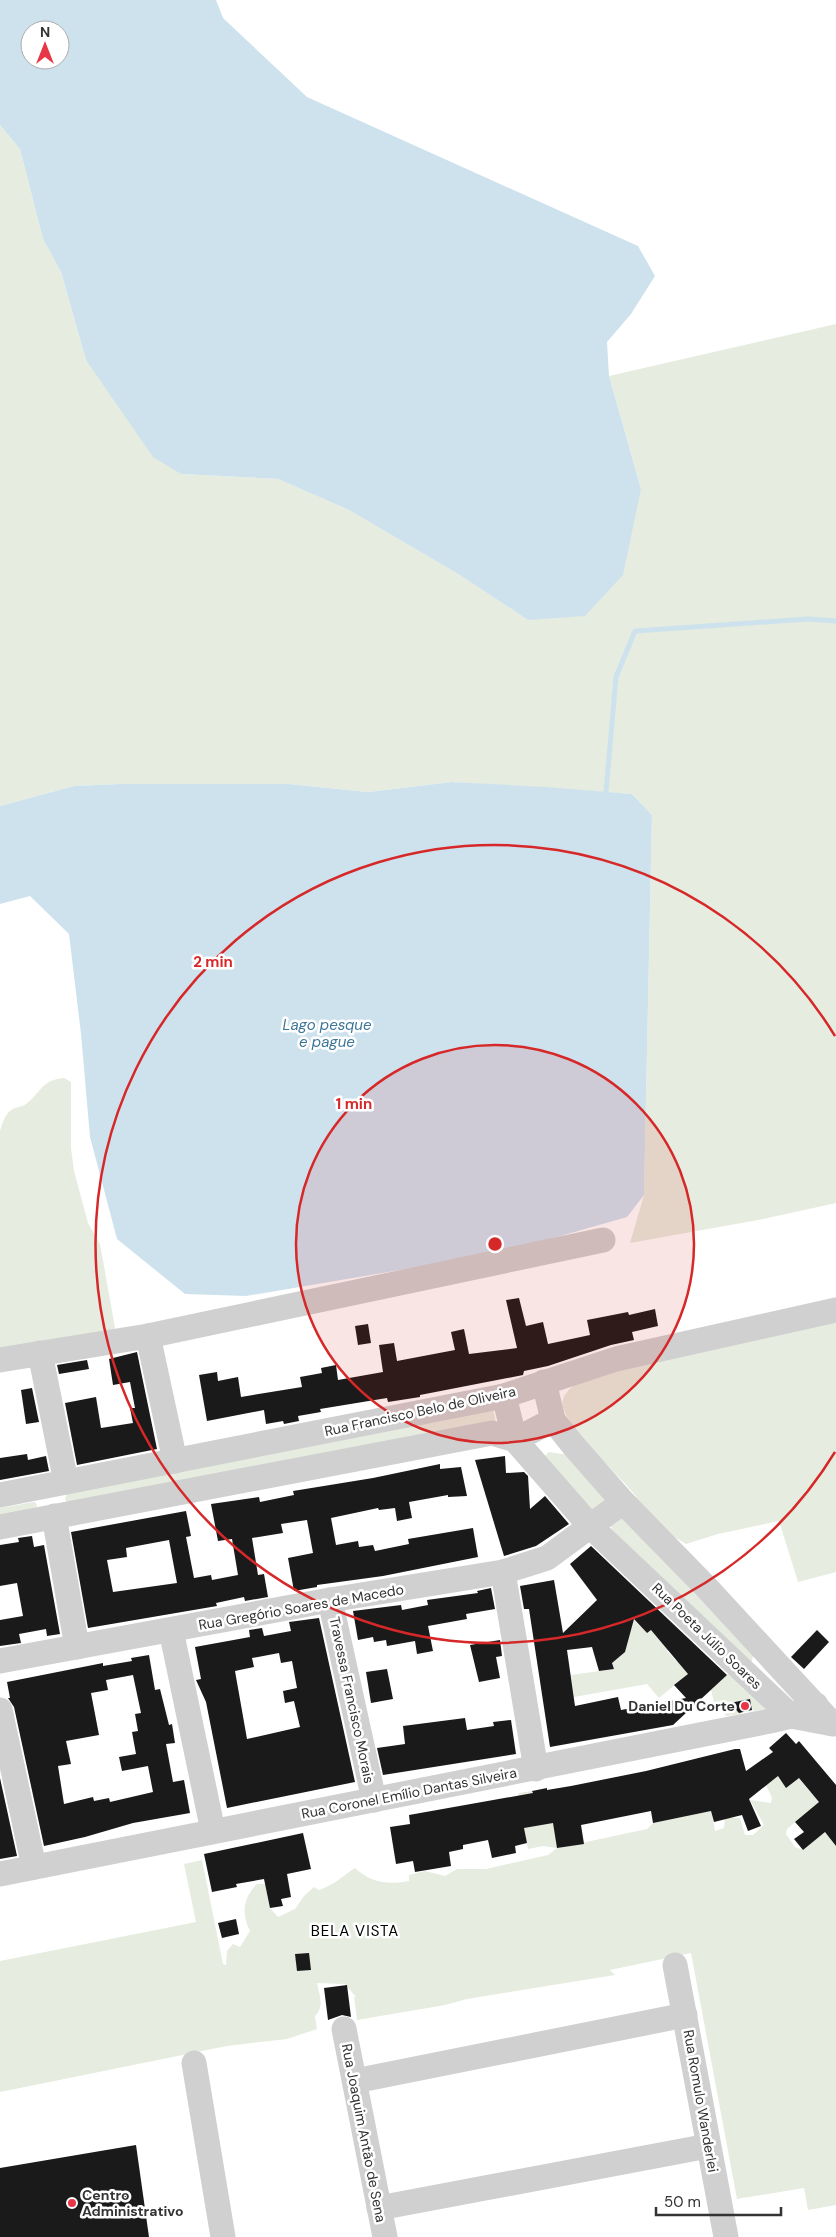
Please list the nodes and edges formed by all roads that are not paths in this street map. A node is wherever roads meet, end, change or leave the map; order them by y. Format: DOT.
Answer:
graph roads {
  1 [pos="603,1240"];
  2 [pos="836,1310"];
  3 [pos="148,1336"];
  4 [pos="40,1353"];
  5 [pos="0,1360"];
  6 [pos="544,1382"];
  7 [pos="504,1396"];
  8 [pos="553,1420"];
  9 [pos="515,1440"];
  10 [pos="175,1461"];
  11 [pos="53,1485"];
  12 [pos="0,1495"];
  13 [pos="623,1502"];
  14 [pos="53,1517"];
  15 [pos="0,1526"];
  16 [pos="591,1527"];
  17 [pos="503,1572"];
  18 [pos="330,1600"];
  19 [pos="171,1630"];
  20 [pos="77,1647"];
  21 [pos="0,1661"];
  22 [pos="816,1705"];
  23 [pos="0,1710"];
  24 [pos="791,1716"];
  25 [pos="834,1726"];
  26 [pos="536,1768"];
  27 [pos="374,1800"];
  28 [pos="213,1831"];
  29 [pos="34,1867"];
  30 [pos="0,1874"];
  31 [pos="675,1965"];
  32 [pos="685,2015"];
  33 [pos="344,2029"];
  34 [pos="194,2064"];
  35 [pos="354,2081"];
  36 [pos="708,2146"];
  37 [pos="379,2208"];
  38 [pos="223,2237"];
  39 [pos="385,2237"];
  40 [pos="726,2237"];
  1 -- 3 [label="street"];
  2 -- 6 [label="street, Rua Francisco Belo de Oliveira"];
  3 -- 4 [label="street"];
  3 -- 10 [label="street"];
  4 -- 5 [label="street"];
  4 -- 11 [label="street"];
  6 -- 7 [label="street, Rua Francisco Belo de Oliveira"];
  6 -- 8 [label="street"];
  7 -- 9 [label="street, Rua Poeta Júlio Soares"];
  7 -- 10 [label="street, Rua Francisco Belo de Oliveira"];
  8 -- 9 [label="street"];
  8 -- 13 [label="street"];
  9 -- 14 [label="street"];
  9 -- 16 [label="street, Rua Poeta Júlio Soares"];
  10 -- 11 [label="street, Rua Francisco Belo de Oliveira"];
  11 -- 12 [label="street, Rua Francisco Belo de Oliveira"];
  11 -- 14 [label="street"];
  13 -- 16 [label="street"];
  13 -- 22 [label="street"];
  14 -- 15 [label="street"];
  14 -- 20 [label="street"];
  16 -- 17 [label="street, Rua Gregório Soares de Macedo"];
  16 -- 24 [label="street, Rua Poeta Júlio Soares"];
  17 -- 18 [label="street, Rua Gregório Soares de Macedo"];
  17 -- 26 [label="street"];
  18 -- 19 [label="street, Rua Gregório Soares de Macedo"];
  18 -- 27 [label="street, Travessa Francisco Morais"];
  19 -- 20 [label="street, Rua Gregório Soares de Macedo"];
  19 -- 28 [label="street"];
  20 -- 21 [label="street, Rua Gregório Soares de Macedo"];
  22 -- 24 [label="street, Rua Coronel Emílio Dantas Silveira"];
  22 -- 25 [label="street"];
  23 -- 29 [label="street"];
  24 -- 25 [label="street"];
  24 -- 26 [label="street, Rua Coronel Emílio Dantas Silveira"];
  26 -- 27 [label="street, Rua Coronel Emílio Dantas Silveira"];
  27 -- 28 [label="street, Rua Coronel Emílio Dantas Silveira"];
  28 -- 29 [label="street, Rua Coronel Emílio Dantas Silveira"];
  29 -- 30 [label="street, Rua Coronel Emílio Dantas Silveira"];
  31 -- 32 [label="street, Rua Romulo Wanderlei"];
  32 -- 35 [label="street"];
  32 -- 36 [label="street, Rua Romulo Wanderlei"];
  33 -- 35 [label="street, Rua Joaquim Antão de Sena"];
  34 -- 38 [label="street"];
  35 -- 37 [label="street, Rua Joaquim Antão de Sena"];
  36 -- 37 [label="street"];
  36 -- 40 [label="street, Rua Romulo Wanderlei"];
  37 -- 39 [label="street, Rua Joaquim Antão de Sena"];
}
